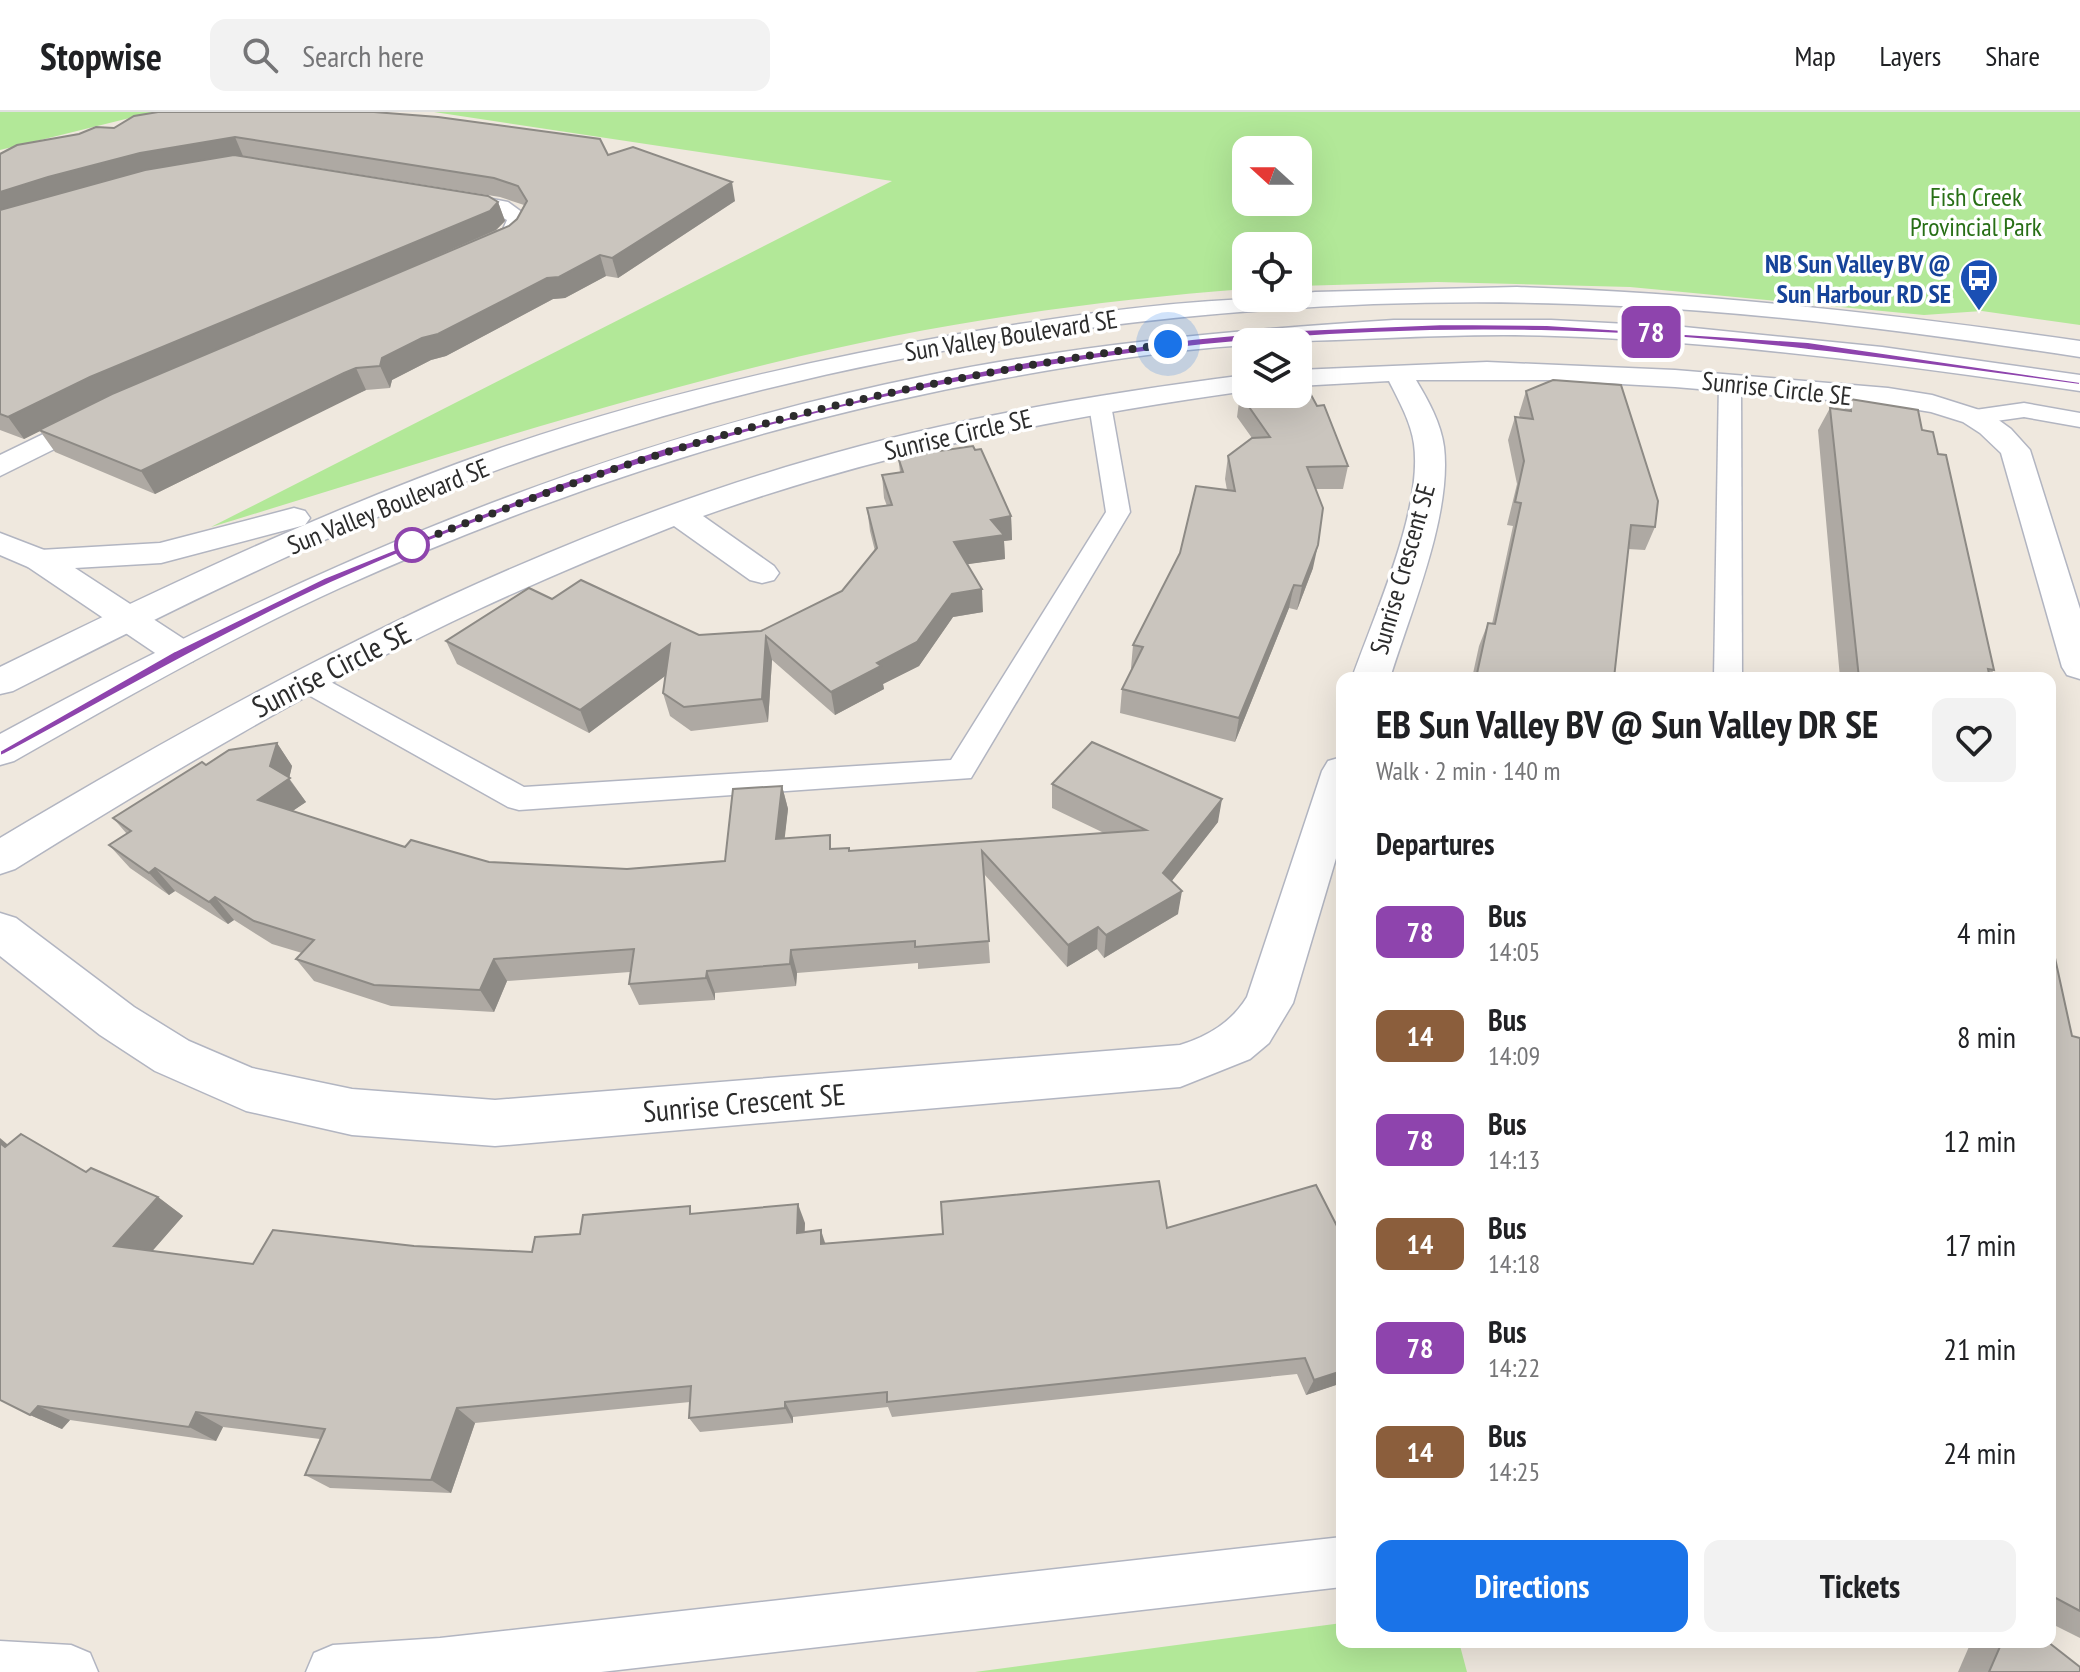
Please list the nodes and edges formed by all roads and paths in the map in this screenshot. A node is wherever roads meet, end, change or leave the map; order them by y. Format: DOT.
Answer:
graph roads {
  1 [pos="422,193"];
  2 [pos="451,262"];
  3 [pos="2080,349"];
  4 [pos="1398,372"];
  5 [pos="1312,377"];
  6 [pos="1730,382"];
  7 [pos="2080,383"];
  8 [pos="1232,385"];
  9 [pos="129,402"];
  10 [pos="1100,405"];
  11 [pos="1975,417"];
  12 [pos="2080,420"];
  13 [pos="0,467"];
  14 [pos="463,472"];
  15 [pos="678,513"];
  16 [pos="0,543"];
  17 [pos="40,560"];
  18 [pos="762,573"];
  19 [pos="127,618"];
  20 [pos="180,653"];
  21 [pos="2080,667"];
  22 [pos="1373,672"];
  23 [pos="1728,672"];
  24 [pos="306,681"];
  25 [pos="0,682"];
  26 [pos="0,751"];
  27 [pos="1336,790"];
  28 [pos="0,858"];
  29 [pos="0,931"];
  30 [pos="1336,1563"];
  31 [pos="0,1667"];
  32 [pos="71,1672"];
  33 [pos="333,1672"];
  1 -- 2 [label="street"];
  3 -- 14 [label="street, Sun Valley Boulevard SE"];
  4 -- 5 [label="street, Sunrise Circle SE"];
  4 -- 6 [label="street, Sunrise Circle SE"];
  4 -- 22 [label="street, Sunrise Crescent SE"];
  6 -- 11 [label="street, Sunrise Circle SE"];
  6 -- 23 [label="lane"];
  7 -- 20 [label="street, Sun Valley Boulevard SE"];
  8 -- 10 [label="street, Sunrise Circle SE"];
  9 -- 13 [label="street"];
  10 -- 15 [label="street, Sunrise Circle SE"];
  10 -- 24 [label="lane"];
  11 -- 12 [label="lane"];
  11 -- 21 [label="street, Sunrise Circle SE"];
  14 -- 17 [label="street"];
  14 -- 19 [label="street, Sun Valley Boulevard SE"];
  15 -- 18 [label="street"];
  15 -- 24 [label="street, Sunrise Circle SE"];
  16 -- 17 [label="street"];
  17 -- 19 [label="street"];
  19 -- 20 [label="street"];
  19 -- 25 [label="street, Sun Valley Boulevard SE"];
  20 -- 26 [label="street, Sun Valley Boulevard SE"];
  24 -- 28 [label="street, Sunrise Circle SE"];
  27 -- 29 [label="street, Sunrise Crescent SE"];
  30 -- 33 [label="lane"];
  31 -- 32 [label="lane"];
}
